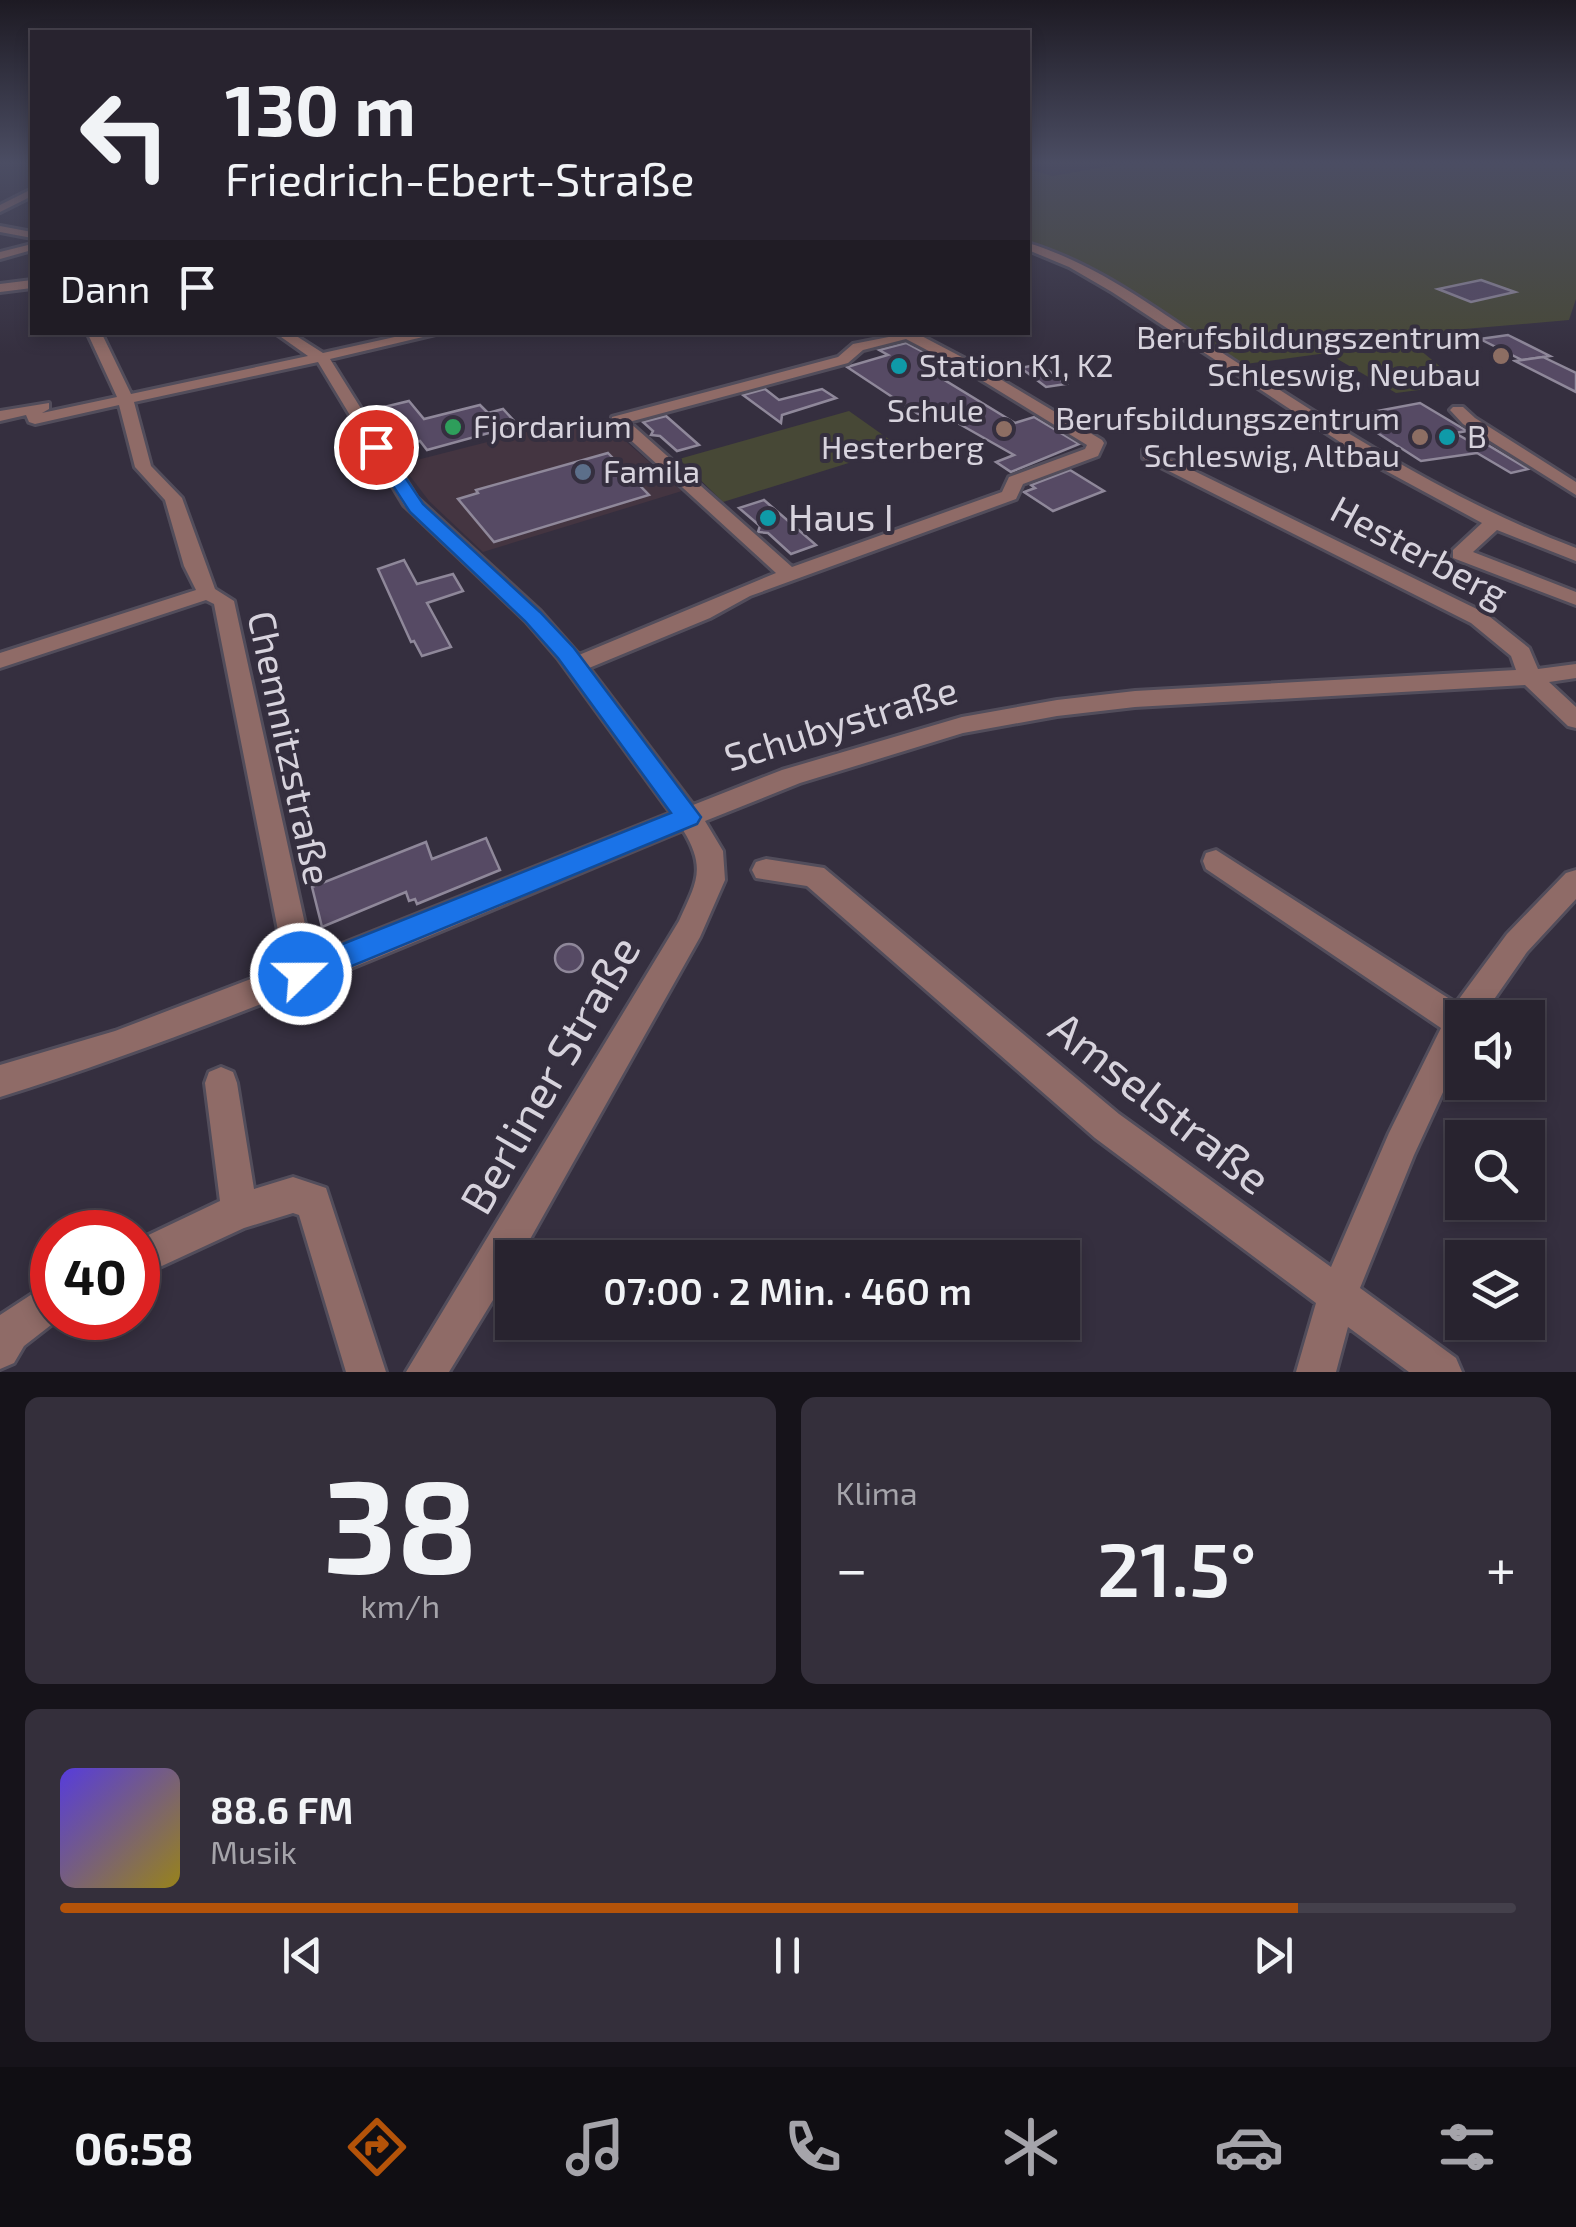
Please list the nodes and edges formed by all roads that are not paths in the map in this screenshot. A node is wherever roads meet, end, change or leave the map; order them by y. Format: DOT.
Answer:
graph roads {
  1 [pos="0,229"];
  2 [pos="30,235"];
  3 [pos="1030,247"];
  4 [pos="30,248"];
  5 [pos="0,256"];
  6 [pos="30,284"];
  7 [pos="0,288"];
  8 [pos="95,335"];
  9 [pos="285,335"];
  10 [pos="425,335"];
  11 [pos="323,359"];
  12 [pos="123,393"];
  13 [pos="1458,410"];
  14 [pos="0,416"];
  15 [pos="1149,454"];
  16 [pos="1576,490"];
  17 [pos="1492,524"];
  18 [pos="1576,555"];
  19 [pos="789,575"];
  20 [pos="208,593"];
  21 [pos="1576,599"];
  22 [pos="0,661"];
  23 [pos="574,665"];
  24 [pos="1576,670"];
  25 [pos="1530,676"];
  26 [pos="1576,720"];
  27 [pos="688,817"];
  28 [pos="1216,860"];
  29 [pos="766,870"];
  30 [pos="1576,881"];
  31 [pos="301,974"];
  32 [pos="1476,1000"];
  33 [pos="1445,1008"];
  34 [pos="1445,1054"];
  35 [pos="0,1082"];
  36 [pos="221,1082"];
  37 [pos="238,1211"];
  38 [pos="160,1248"];
  39 [pos="1337,1298"];
  40 [pos="30,1317"];
  41 [pos="0,1349"];
  42 [pos="366,1372"];
  43 [pos="426,1372"];
  44 [pos="1316,1372"];
  45 [pos="1442,1372"];
  1 -- 2 [label="street"];
  3 -- 17 [label="street"];
  4 -- 5 [label="street"];
  6 -- 7 [label="street"];
  8 -- 12 [label="street, Chemnitzstraße"];
  9 -- 11 [label="street"];
  10 -- 11 [label="street"];
  11 -- 12 [label="street"];
  11 -- 23 [label="street, Berliner Straße"];
  12 -- 14 [label="street"];
  12 -- 20 [label="street, Chemnitzstraße"];
  13 -- 16 [label="street"];
  15 -- 25 [label="street, Hesterberg"];
  17 -- 18 [label="street"];
  17 -- 21 [label="street"];
  19 -- 19 [label="street"];
  19 -- 23 [label="street"];
  20 -- 22 [label="street"];
  20 -- 31 [label="street, Chemnitzstraße"];
  23 -- 27 [label="street, Berliner Straße"];
  24 -- 25 [label="street, Schubystraße"];
  25 -- 26 [label="street, Hesterberg"];
  25 -- 27 [label="street, Schubystraße"];
  27 -- 31 [label="street, Schubystraße"];
  27 -- 43 [label="street, Berliner Straße"];
  28 -- 33 [label="street"];
  29 -- 39 [label="street, Amselstraße"];
  30 -- 32 [label="street"];
  31 -- 35 [label="street, Schubystraße"];
  34 -- 39 [label="street"];
  36 -- 37 [label="street"];
  37 -- 38 [label="street"];
  37 -- 42 [label="street"];
  39 -- 44 [label="street"];
  39 -- 45 [label="street, Amselstraße"];
  40 -- 41 [label="street"];
}
